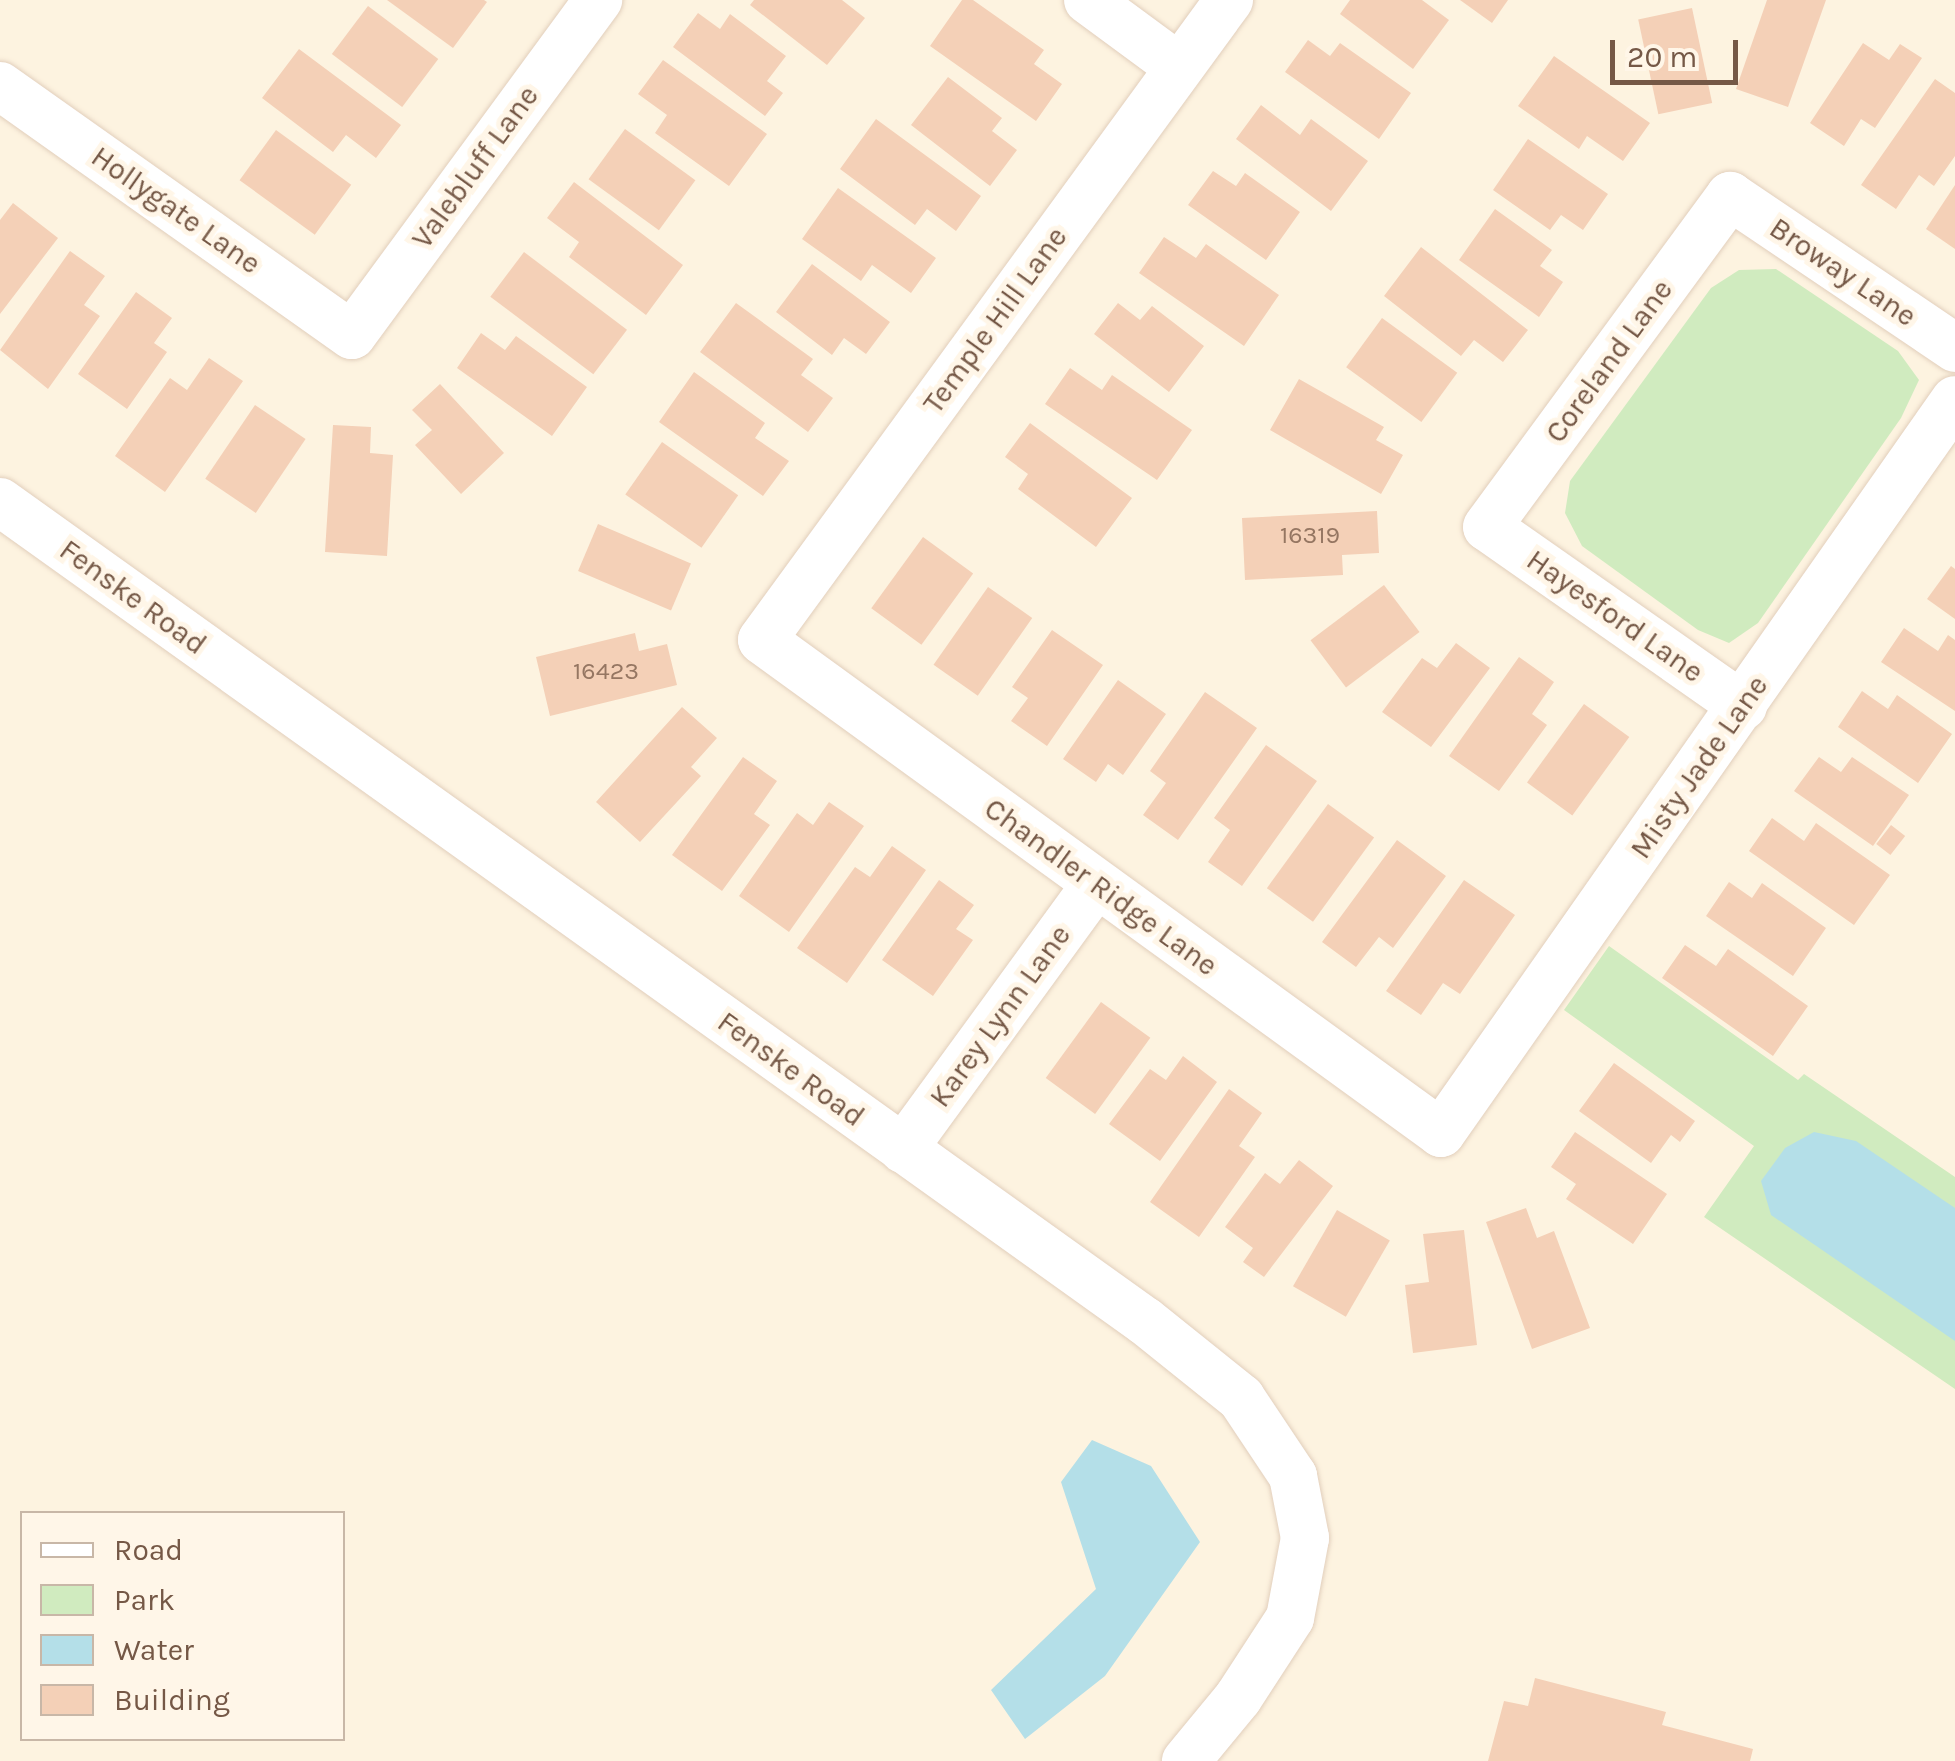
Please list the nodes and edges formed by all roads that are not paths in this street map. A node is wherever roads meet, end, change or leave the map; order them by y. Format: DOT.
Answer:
graph roads {
  1 [pos="598,0"];
  2 [pos="1088,0"];
  3 [pos="1229,0"];
  4 [pos="1180,67"];
  5 [pos="0,86"];
  6 [pos="1730,196"];
  7 [pos="352,335"];
  8 [pos="1955,348"];
  9 [pos="1955,400"];
  10 [pos="0,502"];
  11 [pos="1487,526"];
  12 [pos="762,640"];
  13 [pos="1742,706"];
  14 [pos="1096,884"];
  15 [pos="1441,1133"];
  16 [pos="903,1148"];
  17 [pos="1186,1761"];
  1 -- 7 [label="street, Valebluff Lane"];
  2 -- 4 [label="street"];
  3 -- 4 [label="street, Temple Hill Lane"];
  4 -- 12 [label="street, Temple Hill Lane"];
  5 -- 7 [label="street, Hollygate Lane"];
  6 -- 8 [label="street, Broway Lane"];
  6 -- 11 [label="street, Coreland Lane"];
  9 -- 13 [label="street, Misty Jade Lane"];
  10 -- 16 [label="street, Fenske Road"];
  11 -- 13 [label="street, Hayesford Lane"];
  12 -- 14 [label="street, Chandler Ridge Lane"];
  13 -- 15 [label="street, Misty Jade Lane"];
  14 -- 15 [label="street, Chandler Ridge Lane"];
  14 -- 16 [label="street, Karey Lynn Lane"];
  16 -- 17 [label="street, Fenske Road"];
}
